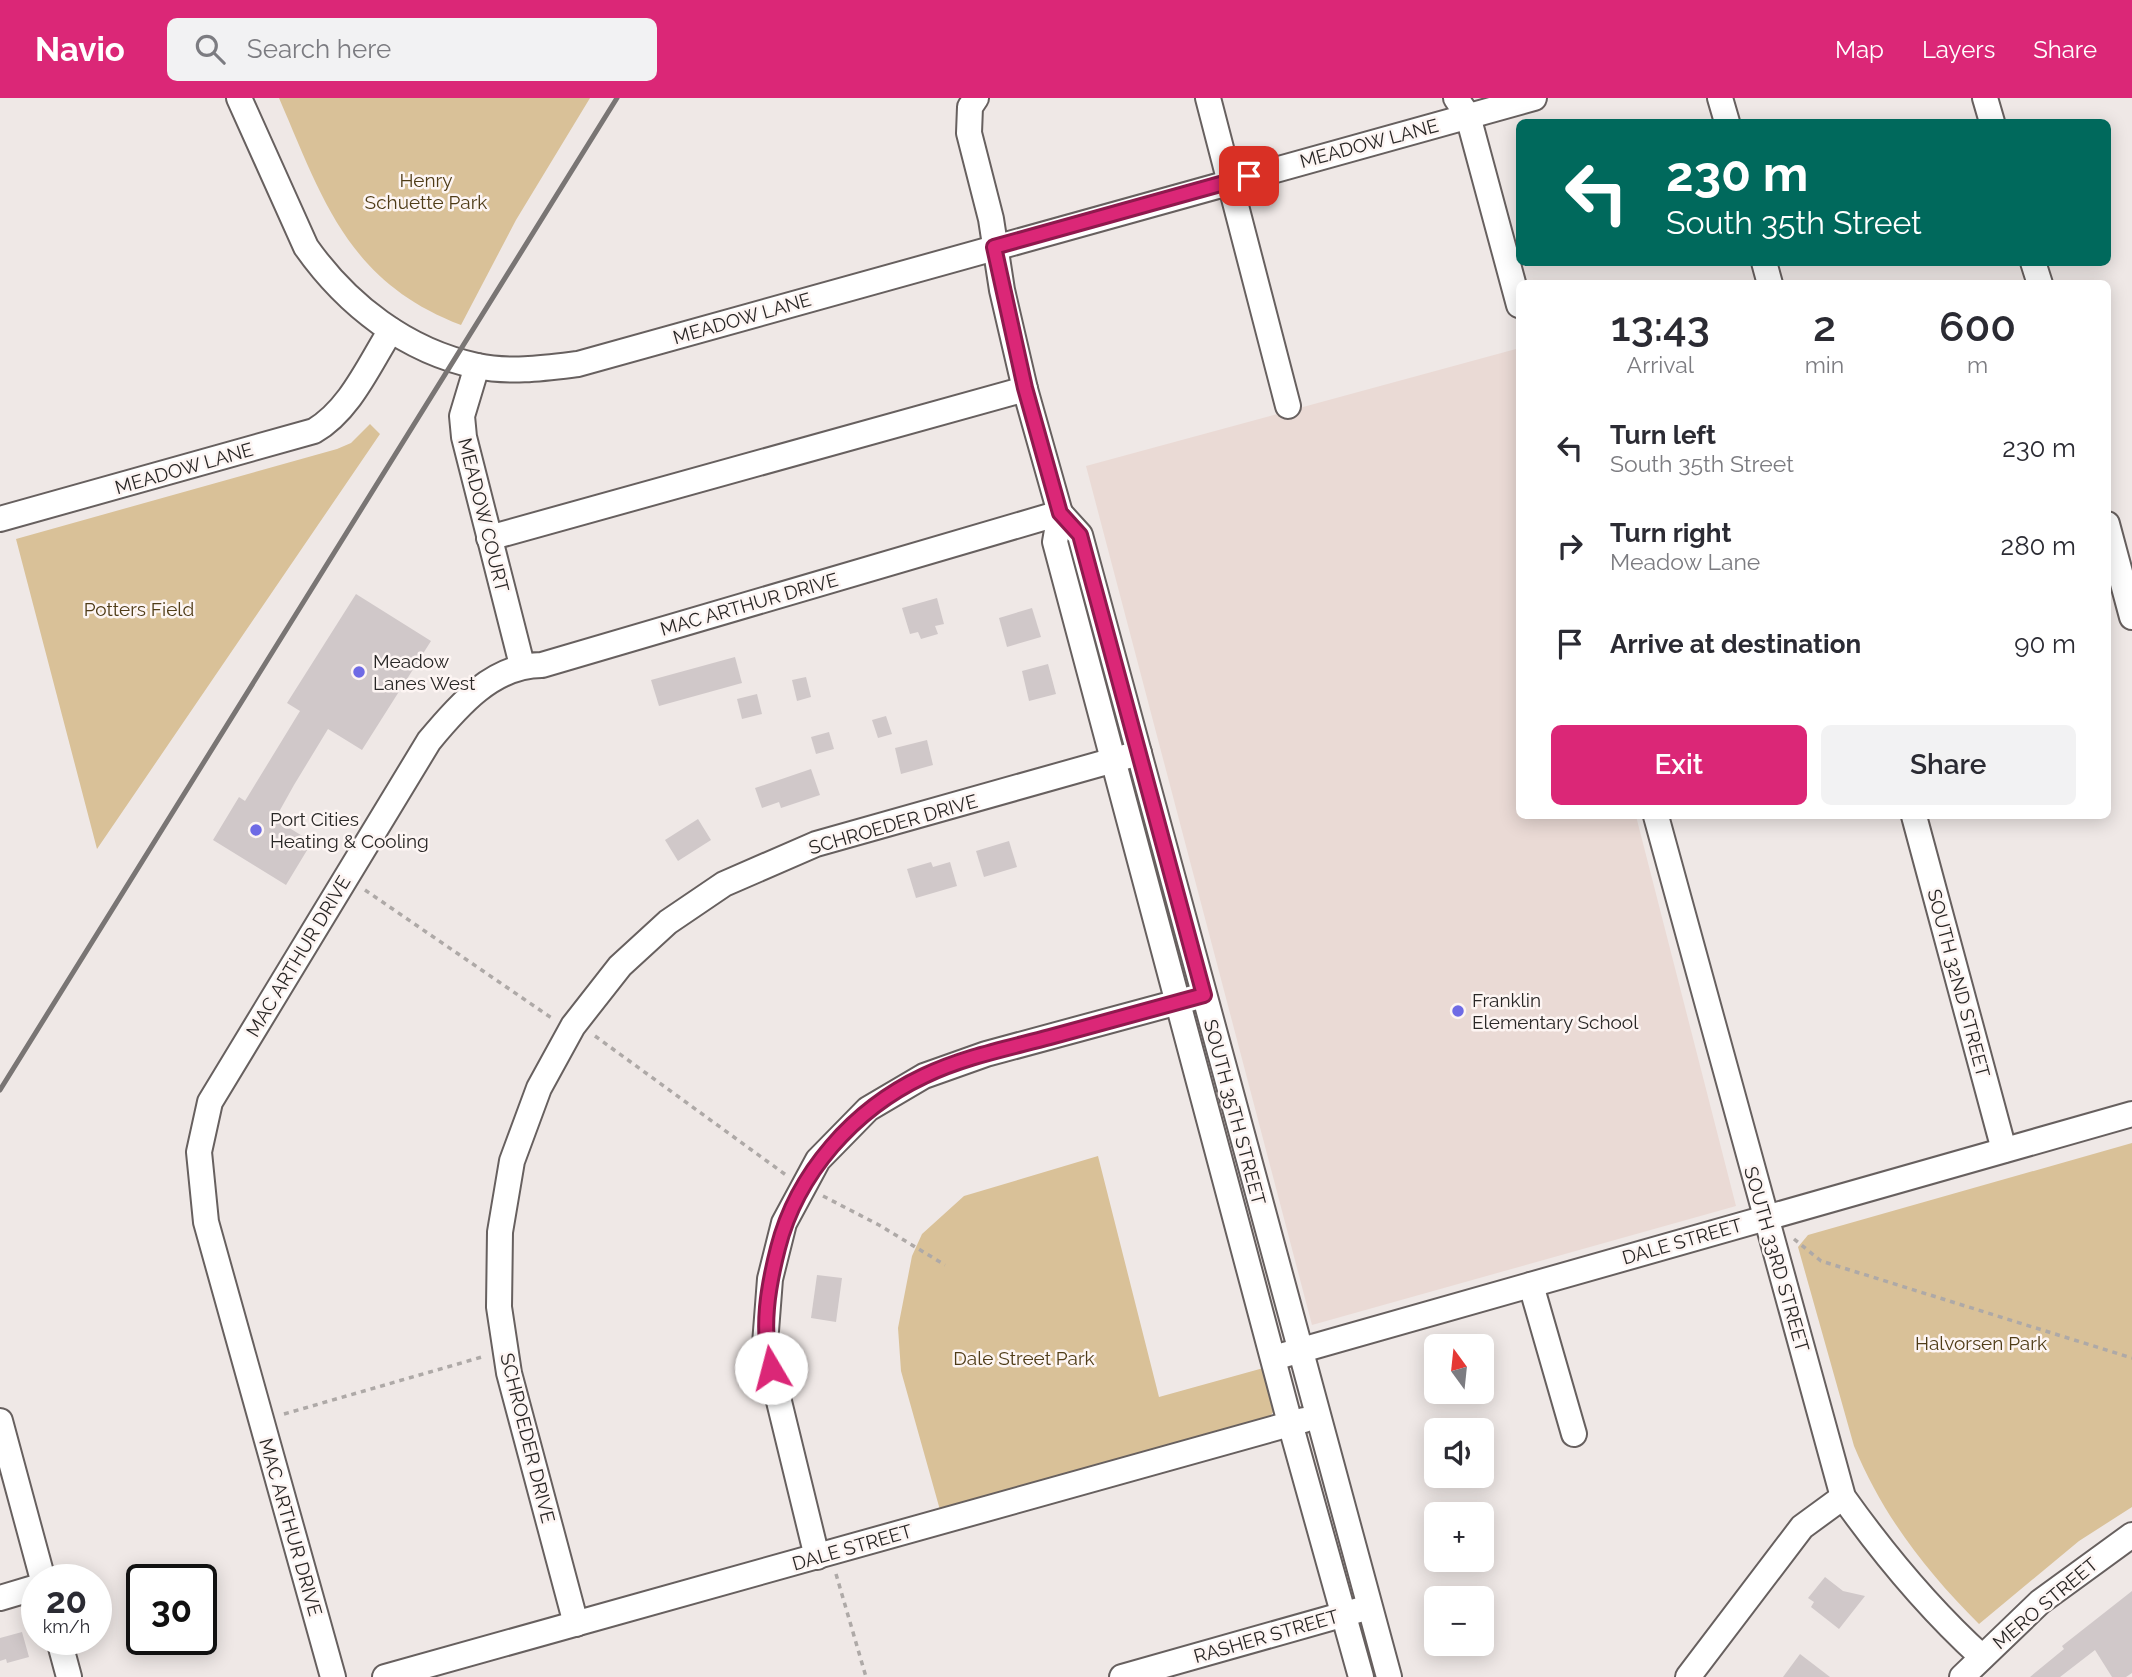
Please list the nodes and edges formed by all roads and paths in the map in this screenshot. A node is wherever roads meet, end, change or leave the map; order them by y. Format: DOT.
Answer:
graph roads {
  1 [pos="239,98"];
  2 [pos="1208,98"];
  3 [pos="1534,98"];
  4 [pos="1720,98"];
  5 [pos="1985,98"];
  6 [pos="973,103"];
  7 [pos="1465,104"];
  8 [pos="1726,119"];
  9 [pos="1991,119"];
  10 [pos="1228,181"];
  11 [pos="994,247"];
  12 [pos="1516,294"];
  13 [pos="391,330"];
  14 [pos="477,366"];
  15 [pos="1025,388"];
  16 [pos="1288,406"];
  17 [pos="1060,513"];
  18 [pos="0,519"];
  19 [pos="489,538"];
  20 [pos="2111,539"];
  21 [pos="2132,617"];
  22 [pos="522,665"];
  23 [pos="1139,753"];
  24 [pos="1113,762"];
  25 [pos="1658,819"];
  26 [pos="1915,819"];
  27 [pos="365,890"];
  28 [pos="1204,995"];
  29 [pos="1178,1002"];
  30 [pos="553,1019"];
  31 [pos="596,1036"];
  32 [pos="2132,1114"];
  33 [pos="2004,1150"];
  34 [pos="803,1186"];
  35 [pos="1765,1216"];
  36 [pos="1793,1238"];
  37 [pos="945,1265"];
  38 [pos="1531,1285"];
  39 [pos="1300,1350"];
  40 [pos="482,1357"];
  41 [pos="2132,1357"];
  42 [pos="1273,1358"];
  43 [pos="284,1414"];
  44 [pos="1318,1417"];
  45 [pos="0,1421"];
  46 [pos="1290,1423"];
  47 [pos="1574,1434"];
  48 [pos="1843,1497"];
  49 [pos="2132,1535"];
  50 [pos="817,1557"];
  51 [pos="39,1564"];
  52 [pos="836,1574"];
  53 [pos="21,1592"];
  54 [pos="0,1598"];
  55 [pos="1370,1607"];
  56 [pos="1343,1613"];
  57 [pos="576,1624"];
  58 [pos="63,1655"];
  59 [pos="1982,1657"];
  60 [pos="69,1677"];
  61 [pos="333,1677"];
  62 [pos="385,1677"];
  63 [pos="866,1677"];
  64 [pos="1122,1677"];
  65 [pos="1361,1677"];
  66 [pos="1389,1677"];
  67 [pos="1688,1677"];
  68 [pos="1962,1677"];
  1 -- 13 [label="street"];
  2 -- 10 [label="street"];
  3 -- 7 [label="street, MEADOW LANE"];
  4 -- 8 [label="street"];
  5 -- 9 [label="street"];
  6 -- 11 [label="street, SOUTH 35TH STREET"];
  7 -- 10 [label="street, MEADOW LANE"];
  7 -- 12 [label="street"];
  10 -- 11 [label="street, MEADOW LANE"];
  10 -- 16 [label="street"];
  11 -- 14 [label="street, MEADOW LANE"];
  11 -- 15 [label="street, SOUTH 35TH STREET"];
  13 -- 14 [label="street, MEADOW LANE"];
  13 -- 18 [label="street, MEADOW LANE"];
  14 -- 19 [label="street, MEADOW COURT"];
  15 -- 17 [label="street, SOUTH 35TH STREET"];
  15 -- 19 [label="street"];
  17 -- 22 [label="street, MAC ARTHUR DRIVE"];
  17 -- 23 [label="street, SOUTH 35TH STREET"];
  17 -- 24 [label="street, SOUTH 35TH STREET"];
  19 -- 22 [label="street, MEADOW COURT"];
  20 -- 21 [label="street"];
  22 -- 61 [label="street, MAC ARTHUR DRIVE"];
  23 -- 24 [label="street, SCHROEDER DRIVE"];
  23 -- 28 [label="street, SOUTH 35TH STREET"];
  24 -- 29 [label="street, SOUTH 35TH STREET"];
  24 -- 57 [label="street, SCHROEDER DRIVE"];
  25 -- 35 [label="street, SOUTH 33RD STREET"];
  26 -- 33 [label="street, SOUTH 32ND STREET"];
  27 -- 30 [label="path"];
  28 -- 29 [label="street"];
  28 -- 39 [label="street, SOUTH 35TH STREET"];
  29 -- 34 [label="street"];
  29 -- 42 [label="street, SOUTH 35TH STREET"];
  31 -- 34 [label="path"];
  32 -- 33 [label="street, DALE STREET"];
  33 -- 35 [label="street, DALE STREET"];
  34 -- 37 [label="path"];
  34 -- 50 [label="street"];
  35 -- 38 [label="street, DALE STREET"];
  35 -- 48 [label="street, SOUTH 33RD STREET"];
  36 -- 41 [label="path"];
  38 -- 39 [label="street, DALE STREET"];
  38 -- 47 [label="street"];
  39 -- 42 [label="street, DALE STREET"];
  39 -- 44 [label="street, SOUTH 35TH STREET"];
  40 -- 43 [label="path"];
  42 -- 46 [label="street, SOUTH 35TH STREET"];
  44 -- 46 [label="street, DALE STREET"];
  44 -- 55 [label="street, SOUTH 35TH STREET"];
  45 -- 51 [label="street"];
  46 -- 50 [label="street, DALE STREET"];
  46 -- 56 [label="street, SOUTH 35TH STREET"];
  48 -- 59 [label="street, SOUTH 33RD STREET"];
  48 -- 67 [label="street"];
  49 -- 59 [label="street, MERO STREET"];
  50 -- 57 [label="street, DALE STREET"];
  52 -- 63 [label="path"];
  53 -- 54 [label="street"];
  55 -- 56 [label="street, RASHER STREET"];
  55 -- 66 [label="street, SOUTH 35TH STREET"];
  56 -- 64 [label="street, RASHER STREET"];
  56 -- 65 [label="street, SOUTH 35TH STREET"];
  57 -- 62 [label="street, DALE STREET"];
  58 -- 60 [label="street"];
  59 -- 68 [label="street, MERO STREET"];
}
